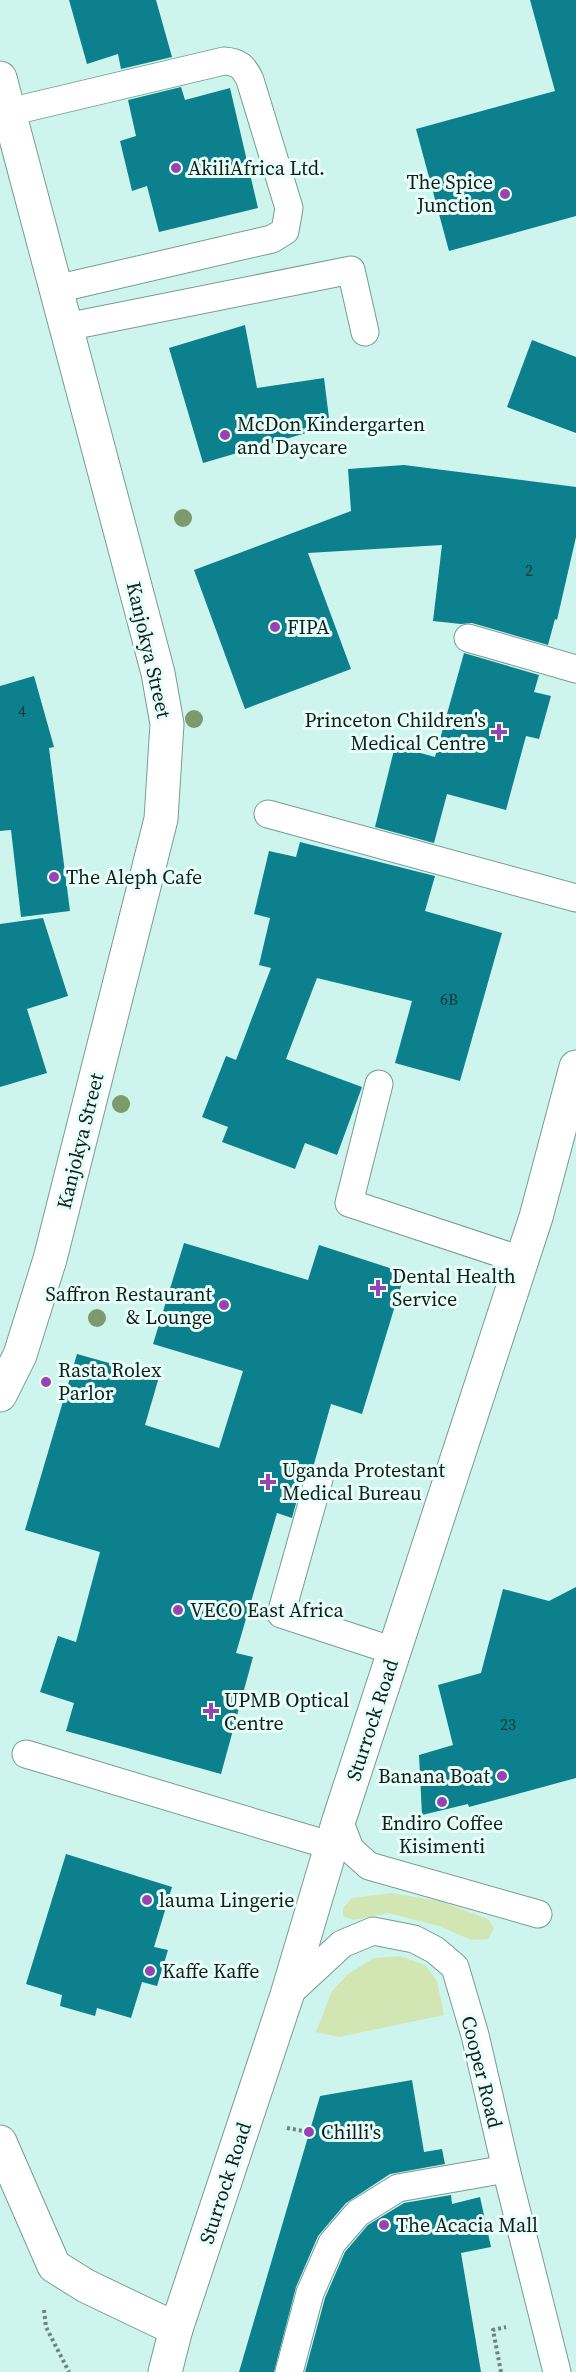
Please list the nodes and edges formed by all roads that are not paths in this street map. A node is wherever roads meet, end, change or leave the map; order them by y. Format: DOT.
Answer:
graph roads {
  1 [pos="0,78"];
  2 [pos="9,112"];
  3 [pos="56,289"];
  4 [pos="66,327"];
  5 [pos="366,332"];
  6 [pos="468,638"];
  7 [pos="576,669"];
  8 [pos="268,814"];
  9 [pos="576,897"];
  10 [pos="576,1067"];
  11 [pos="379,1084"];
  12 [pos="521,1260"];
  13 [pos="0,1395"];
  14 [pos="320,1479"];
  15 [pos="394,1651"];
  16 [pos="26,1754"];
  17 [pos="335,1833"];
  18 [pos="538,1914"];
  19 [pos="287,1995"];
  20 [pos="0,2142"];
  21 [pos="506,2169"];
  22 [pos="176,2329"];
  23 [pos="165,2372"];
  24 [pos="289,2372"];
  25 [pos="557,2372"];
  1 -- 2 [label="street, Kanjokya Street"];
  2 -- 3 [label="street, Kanjokya Street"];
  2 -- 3 [label="lane"];
  3 -- 4 [label="street, Kanjokya Street"];
  4 -- 5 [label="lane"];
  4 -- 13 [label="street, Kanjokya Street"];
  6 -- 7 [label="lane"];
  8 -- 9 [label="lane"];
  10 -- 12 [label="street, Sturrock Road"];
  11 -- 12 [label="lane"];
  12 -- 15 [label="street, Sturrock Road"];
  14 -- 15 [label="lane"];
  15 -- 17 [label="street, Sturrock Road"];
  16 -- 17 [label="lane"];
  17 -- 18 [label="lane"];
  17 -- 19 [label="street, Sturrock Road"];
  19 -- 21 [label="lane, Cooper Road"];
  19 -- 22 [label="street, Sturrock Road"];
  20 -- 22 [label="street"];
  21 -- 24 [label="lane"];
  21 -- 25 [label="lane, Cooper Road"];
  22 -- 23 [label="street, Sturrock Road"];
}
